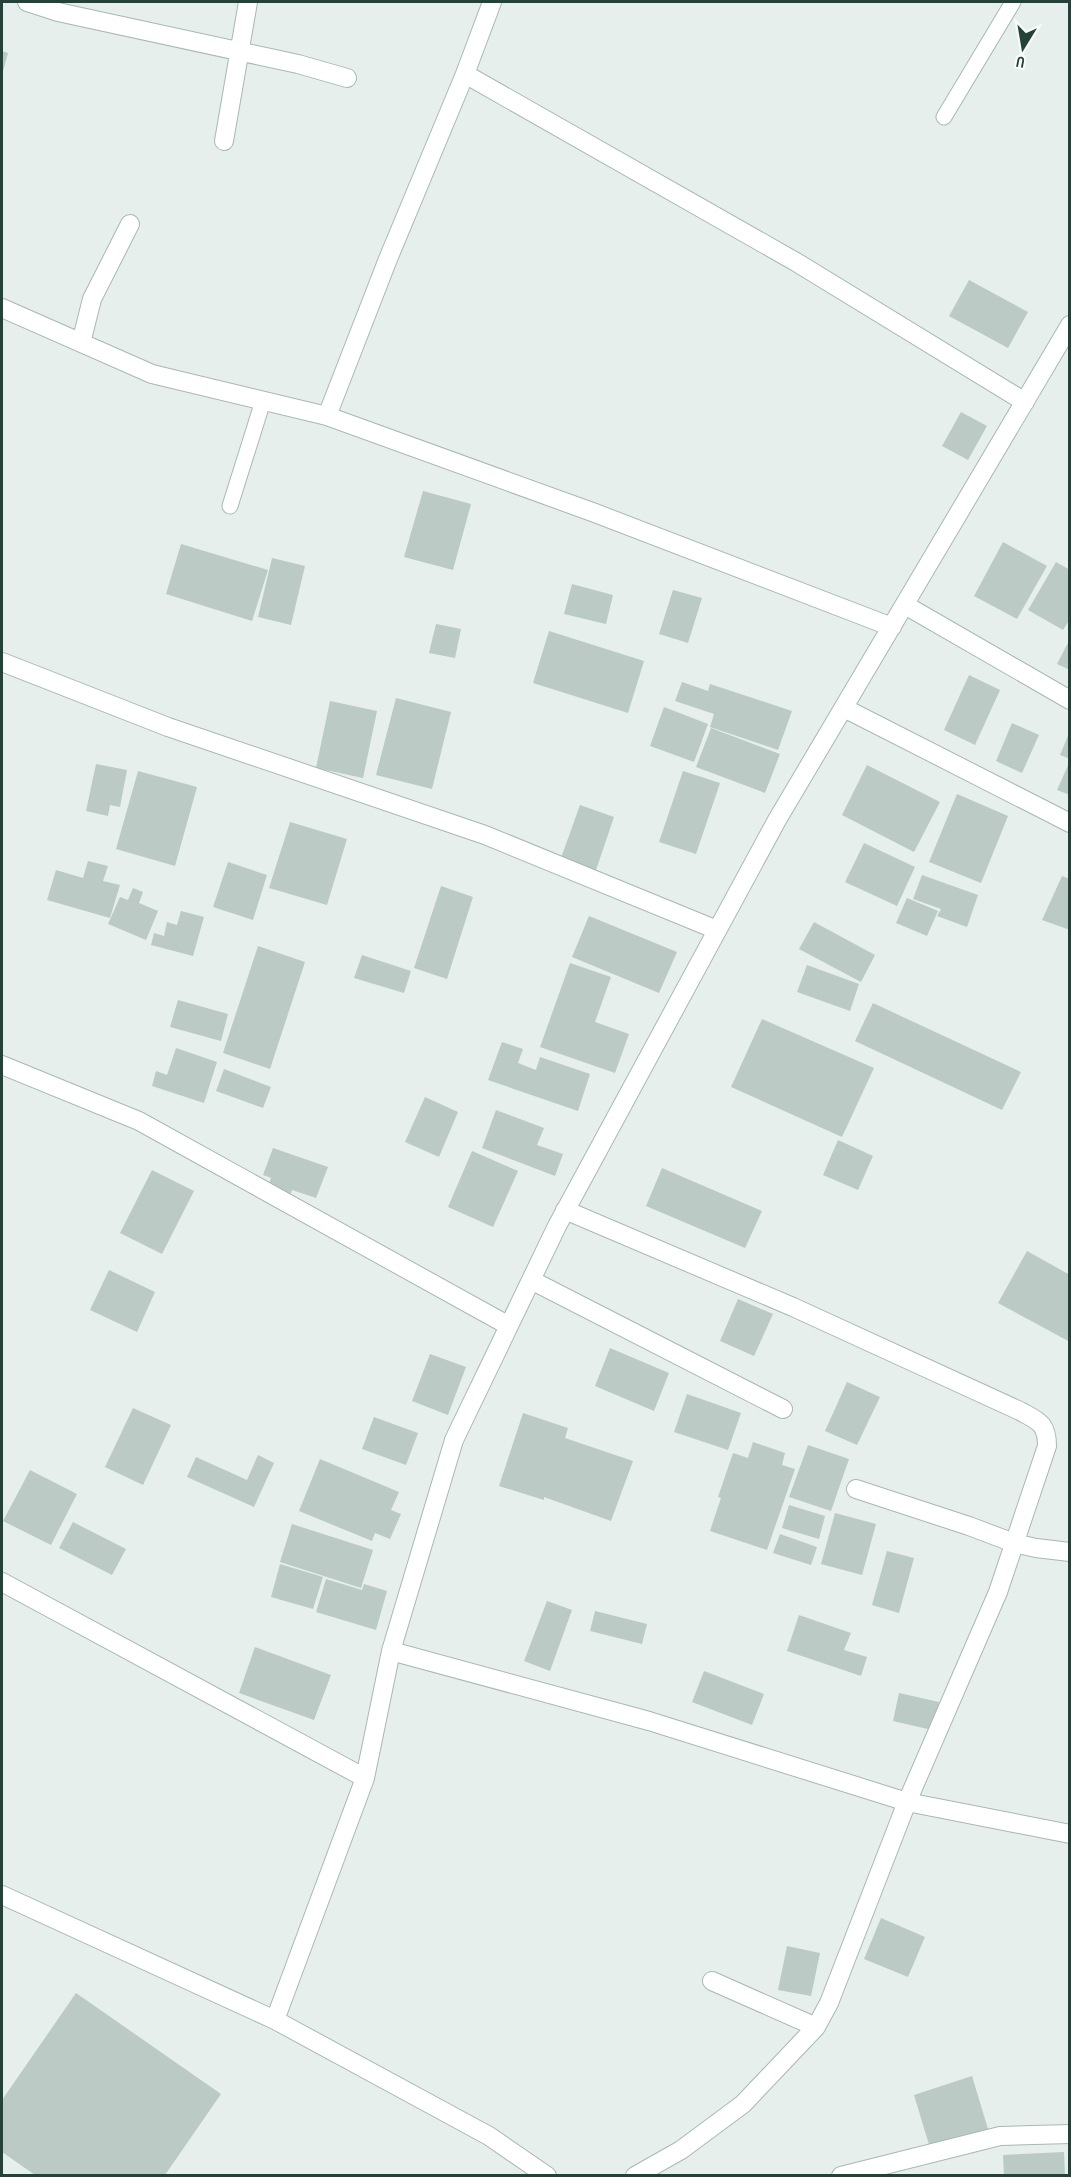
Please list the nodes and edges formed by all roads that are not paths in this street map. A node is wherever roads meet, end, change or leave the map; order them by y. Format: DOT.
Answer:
graph roads {
  1 [pos="27,2"];
  2 [pos="248,2"];
  3 [pos="492,2"];
  4 [pos="1013,2"];
  5 [pos="238,52"];
  6 [pos="465,74"];
  7 [pos="347,78"];
  8 [pos="945,117"];
  9 [pos="224,141"];
  10 [pos="130,224"];
  11 [pos="2,308"];
  12 [pos="1070,325"];
  13 [pos="81,343"];
  14 [pos="263,400"];
  15 [pos="1025,402"];
  16 [pos="327,416"];
  17 [pos="230,506"];
  18 [pos="905,605"];
  19 [pos="892,627"];
  20 [pos="2,662"];
  21 [pos="1070,700"];
  22 [pos="844,708"];
  23 [pos="1070,823"];
  24 [pos="717,930"];
  25 [pos="2,1065"];
  26 [pos="565,1210"];
  27 [pos="531,1280"];
  28 [pos="509,1326"];
  29 [pos="783,1409"];
  30 [pos="856,1489"];
  31 [pos="1014,1543"];
  32 [pos="1070,1552"];
  33 [pos="2,1582"];
  34 [pos="391,1651"];
  35 [pos="366,1778"];
  36 [pos="907,1802"];
  37 [pos="1070,1834"];
  38 [pos="2,1895"];
  39 [pos="712,1981"];
  40 [pos="275,2020"];
  41 [pos="816,2027"];
  42 [pos="1070,2134"];
  43 [pos="547,2175"];
  44 [pos="635,2175"];
  45 [pos="841,2175"];
  1 -- 5 [label="street"];
  2 -- 5 [label="street"];
  3 -- 6 [label="street"];
  4 -- 8 [label="lane"];
  5 -- 7 [label="street"];
  5 -- 9 [label="street"];
  6 -- 15 [label="street"];
  6 -- 16 [label="street"];
  10 -- 13 [label="street"];
  11 -- 13 [label="street"];
  12 -- 15 [label="street"];
  13 -- 14 [label="street"];
  14 -- 16 [label="street"];
  14 -- 17 [label="lane"];
  15 -- 18 [label="street"];
  16 -- 19 [label="street"];
  18 -- 19 [label="street"];
  18 -- 21 [label="street"];
  19 -- 22 [label="street"];
  20 -- 24 [label="street"];
  22 -- 23 [label="street"];
  22 -- 24 [label="street"];
  24 -- 26 [label="street"];
  25 -- 28 [label="street"];
  26 -- 27 [label="street"];
  26 -- 31 [label="street"];
  27 -- 28 [label="street"];
  27 -- 29 [label="street"];
  28 -- 34 [label="street"];
  30 -- 31 [label="street"];
  31 -- 32 [label="street"];
  31 -- 36 [label="street"];
  33 -- 35 [label="street"];
  34 -- 35 [label="street"];
  34 -- 36 [label="street"];
  35 -- 40 [label="street"];
  36 -- 37 [label="street"];
  36 -- 41 [label="street"];
  38 -- 40 [label="street"];
  39 -- 41 [label="street"];
  40 -- 43 [label="street"];
  41 -- 44 [label="street"];
  42 -- 45 [label="street"];
}
